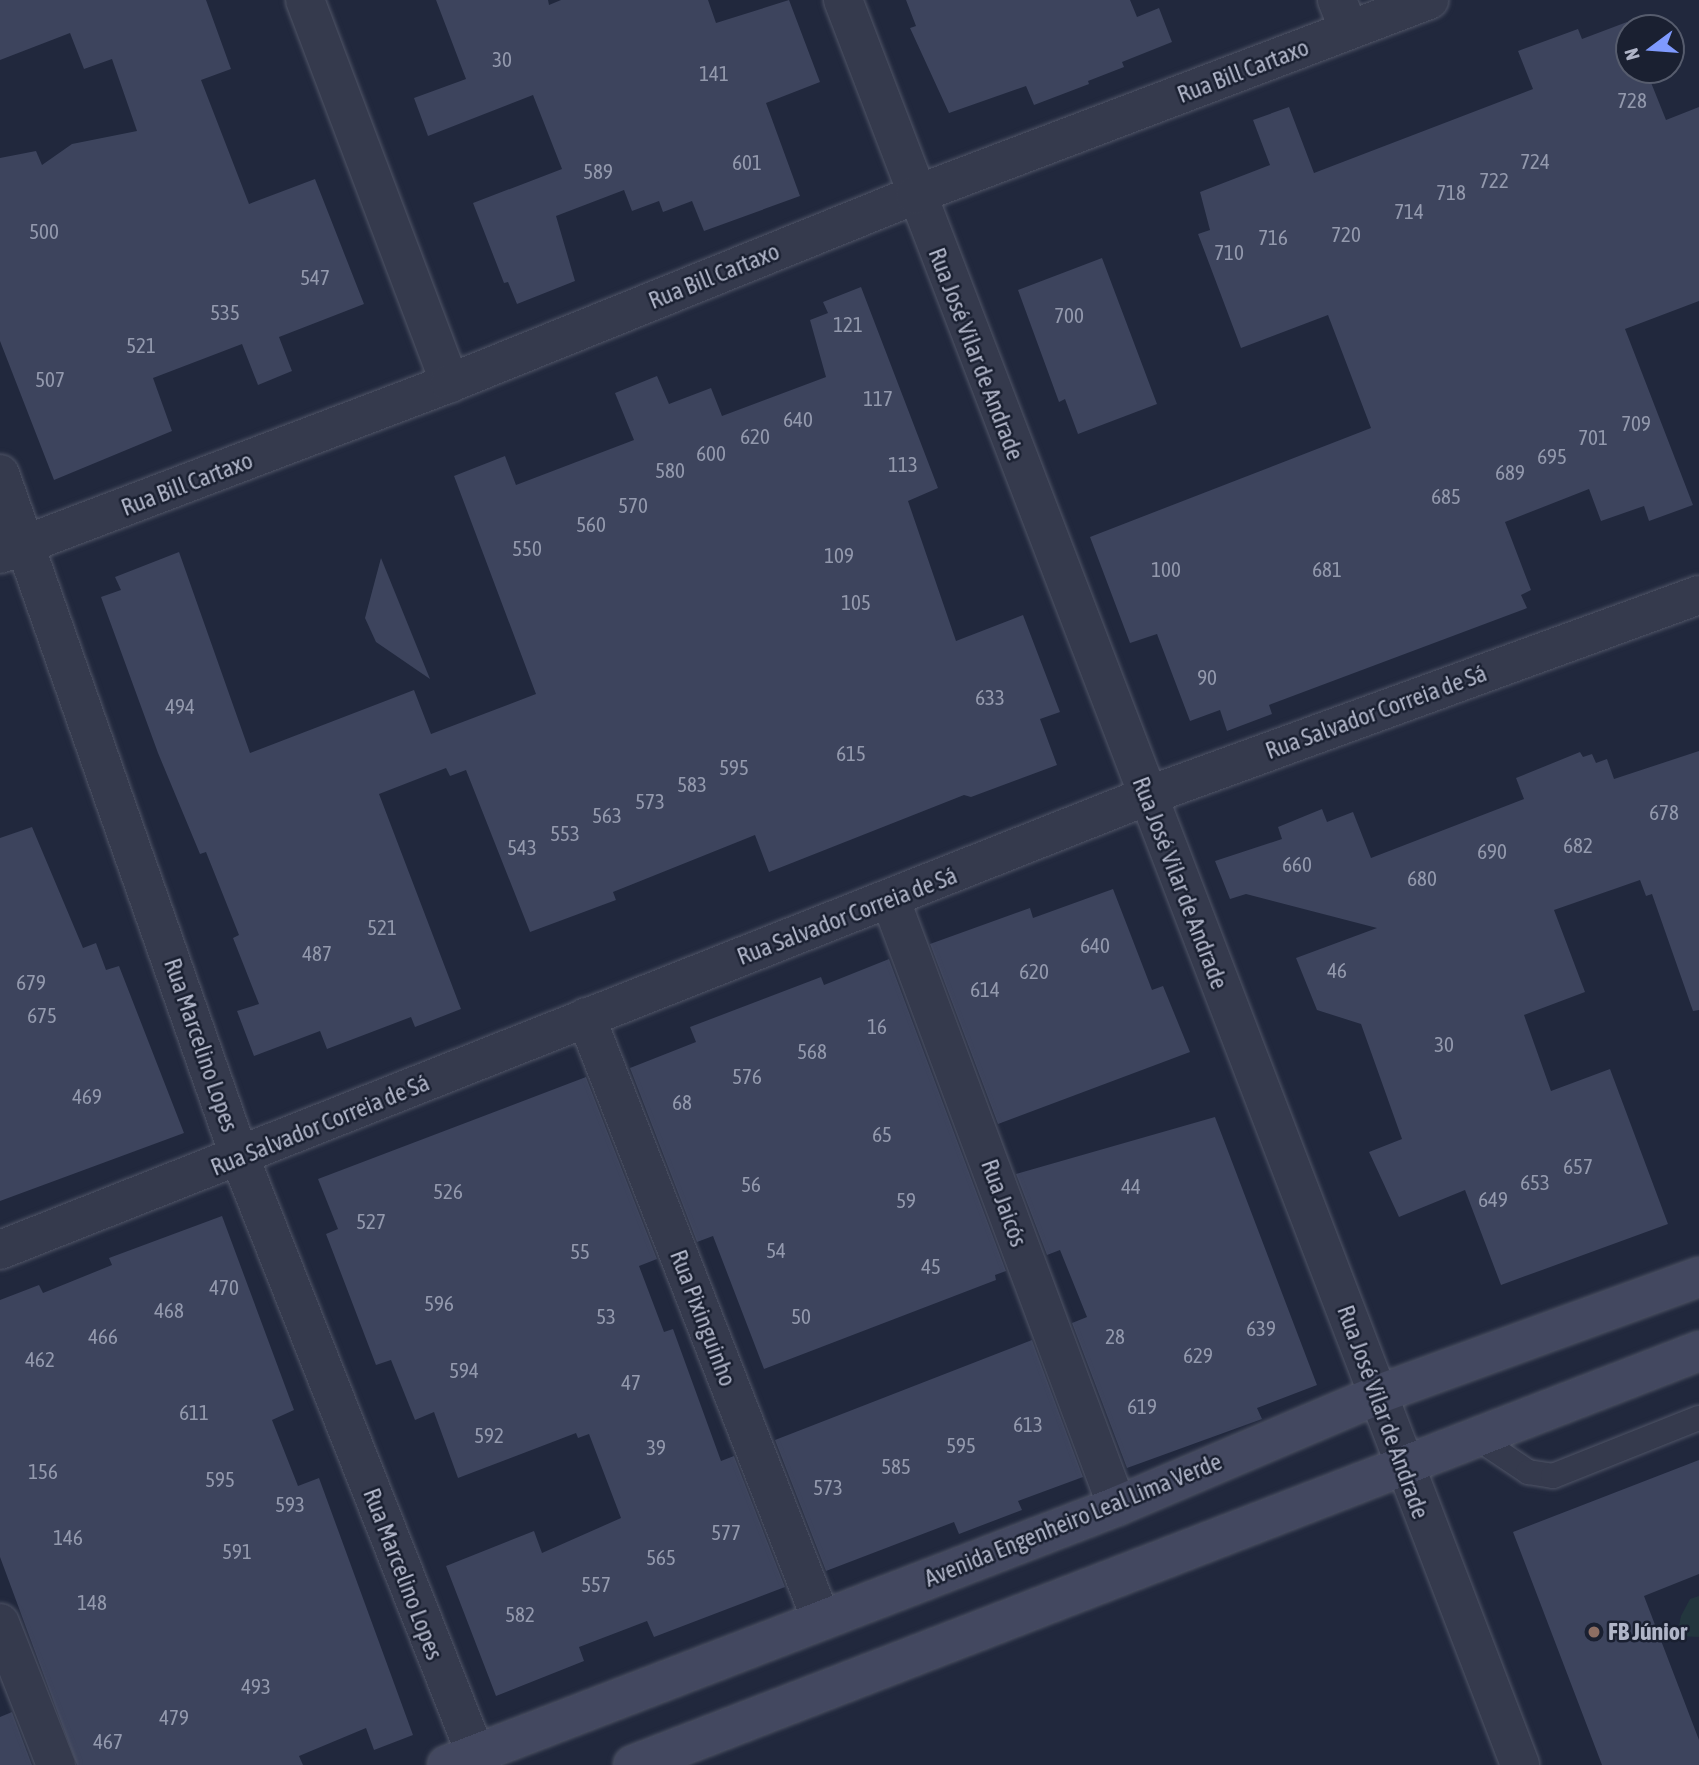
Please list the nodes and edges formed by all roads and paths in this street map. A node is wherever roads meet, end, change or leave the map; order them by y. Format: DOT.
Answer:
graph roads {
  1 [pos="305,0"];
  2 [pos="843,0"];
  3 [pos="1429,0"];
  4 [pos="1343,15"];
  5 [pos="915,195"];
  6 [pos="450,383"];
  7 [pos="0,474"];
  8 [pos="14,550"];
  9 [pos="1699,594"];
  10 [pos="1147,796"];
  11 [pos="891,901"];
  12 [pos="586,1017"];
  13 [pos="240,1158"];
  14 [pos="0,1250"];
  15 [pos="1699,1277"];
  16 [pos="1699,1351"];
  17 [pos="1379,1394"];
  18 [pos="1699,1418"];
  19 [pos="1476,1437"];
  20 [pos="1402,1466"];
  21 [pos="1117,1506"];
  22 [pos="821,1619"];
  23 [pos="0,1623"];
  24 [pos="467,1762"];
  25 [pos="56,1765"];
  26 [pos="633,1765"];
  27 [pos="1520,1765"];
  1 -- 6 [label="street"];
  2 -- 5 [label="street, Rua José Vilar de Andrade"];
  3 -- 4 [label="street, Rua Bill Cartaxo"];
  4 -- 5 [label="street, Rua Bill Cartaxo"];
  5 -- 6 [label="street, Rua Bill Cartaxo"];
  5 -- 10 [label="street, Rua José Vilar de Andrade"];
  6 -- 8 [label="street, Rua Bill Cartaxo"];
  7 -- 8 [label="street, Rua Marcelino Lopes"];
  8 -- 13 [label="street, Rua Marcelino Lopes"];
  9 -- 10 [label="street, Rua Salvador Correia de Sá"];
  10 -- 11 [label="street, Rua Salvador Correia de Sá"];
  10 -- 17 [label="street, Rua José Vilar de Andrade"];
  11 -- 12 [label="street, Rua Salvador Correia de Sá"];
  11 -- 21 [label="street, Rua Jaicós"];
  12 -- 13 [label="street, Rua Salvador Correia de Sá"];
  12 -- 22 [label="street, Rua Pixinguinho"];
  13 -- 14 [label="street, Rua Salvador Correia de Sá"];
  13 -- 24 [label="street, Rua Marcelino Lopes"];
  15 -- 17 [label="main road, Avenida Engenheiro Leal Lima Verde"];
  16 -- 19 [label="main road"];
  17 -- 20 [label="street, Rua José Vilar de Andrade"];
  17 -- 21 [label="main road, Avenida Engenheiro Leal Lima Verde"];
  18 -- 19 [label="lane"];
  19 -- 20 [label="main road"];
  20 -- 26 [label="main road"];
  20 -- 27 [label="street, Rua José Vilar de Andrade"];
  21 -- 22 [label="main road, Avenida Engenheiro Leal Lima Verde"];
  22 -- 24 [label="main road, Avenida Engenheiro Leal Lima Verde"];
  23 -- 25 [label="street"];
}
